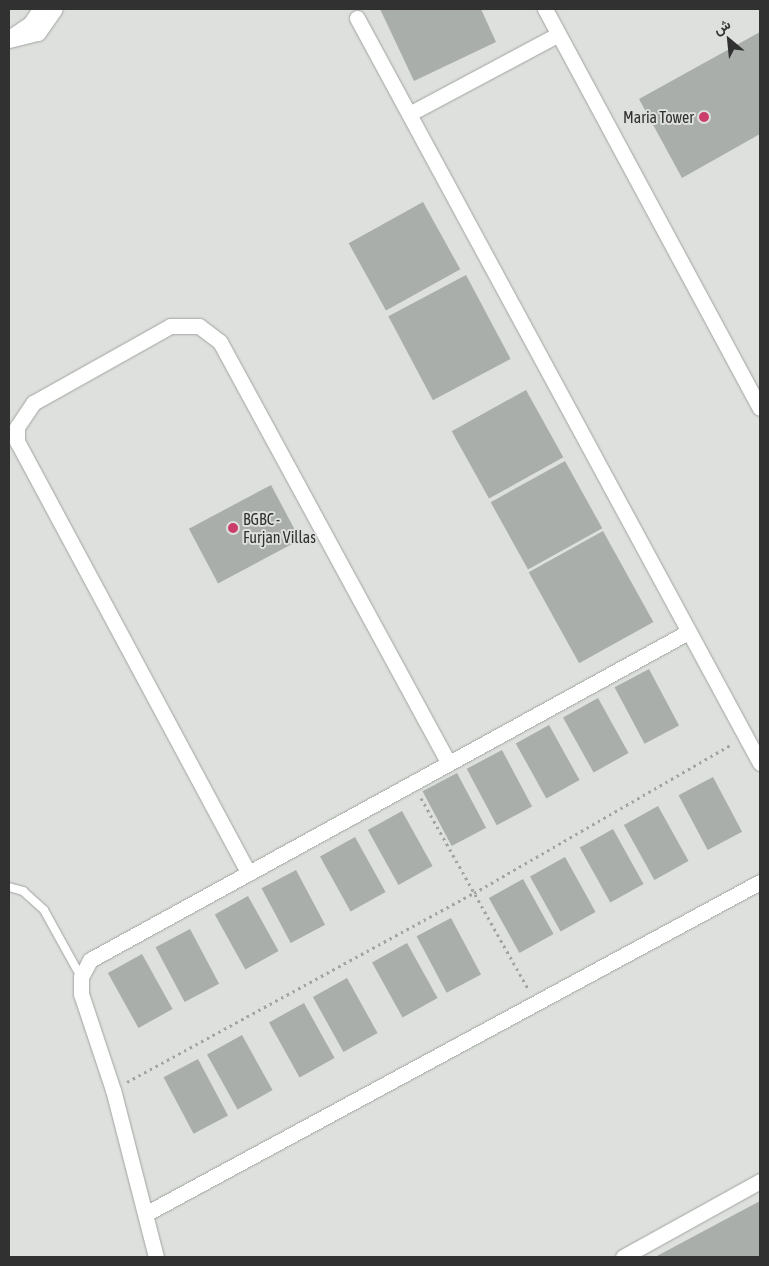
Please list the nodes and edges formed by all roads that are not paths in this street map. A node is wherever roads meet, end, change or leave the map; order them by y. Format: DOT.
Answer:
graph roads {
  1 [pos="40,9"];
  2 [pos="55,9"];
  3 [pos="545,9"];
  4 [pos="357,18"];
  5 [pos="557,35"];
  6 [pos="9,39"];
  7 [pos="409,114"];
  8 [pos="760,408"];
  9 [pos="688,632"];
  10 [pos="448,762"];
  11 [pos="760,763"];
  12 [pos="248,872"];
  13 [pos="760,882"];
  14 [pos="9,887"];
  15 [pos="81,977"];
  16 [pos="760,1181"];
  17 [pos="147,1213"];
  18 [pos="156,1257"];
  19 [pos="623,1257"];
  1 -- 6 [label="street"];
  2 -- 6 [label="street"];
  3 -- 5 [label="street"];
  4 -- 7 [label="street"];
  5 -- 7 [label="street"];
  5 -- 8 [label="street"];
  7 -- 9 [label="street"];
  9 -- 10 [label="street"];
  9 -- 11 [label="street"];
  10 -- 12 [label="street"];
  10 -- 12 [label="street"];
  12 -- 15 [label="street"];
  13 -- 17 [label="street"];
  14 -- 15 [label="lane"];
  15 -- 17 [label="street"];
  16 -- 19 [label="street"];
  17 -- 18 [label="street"];
}
